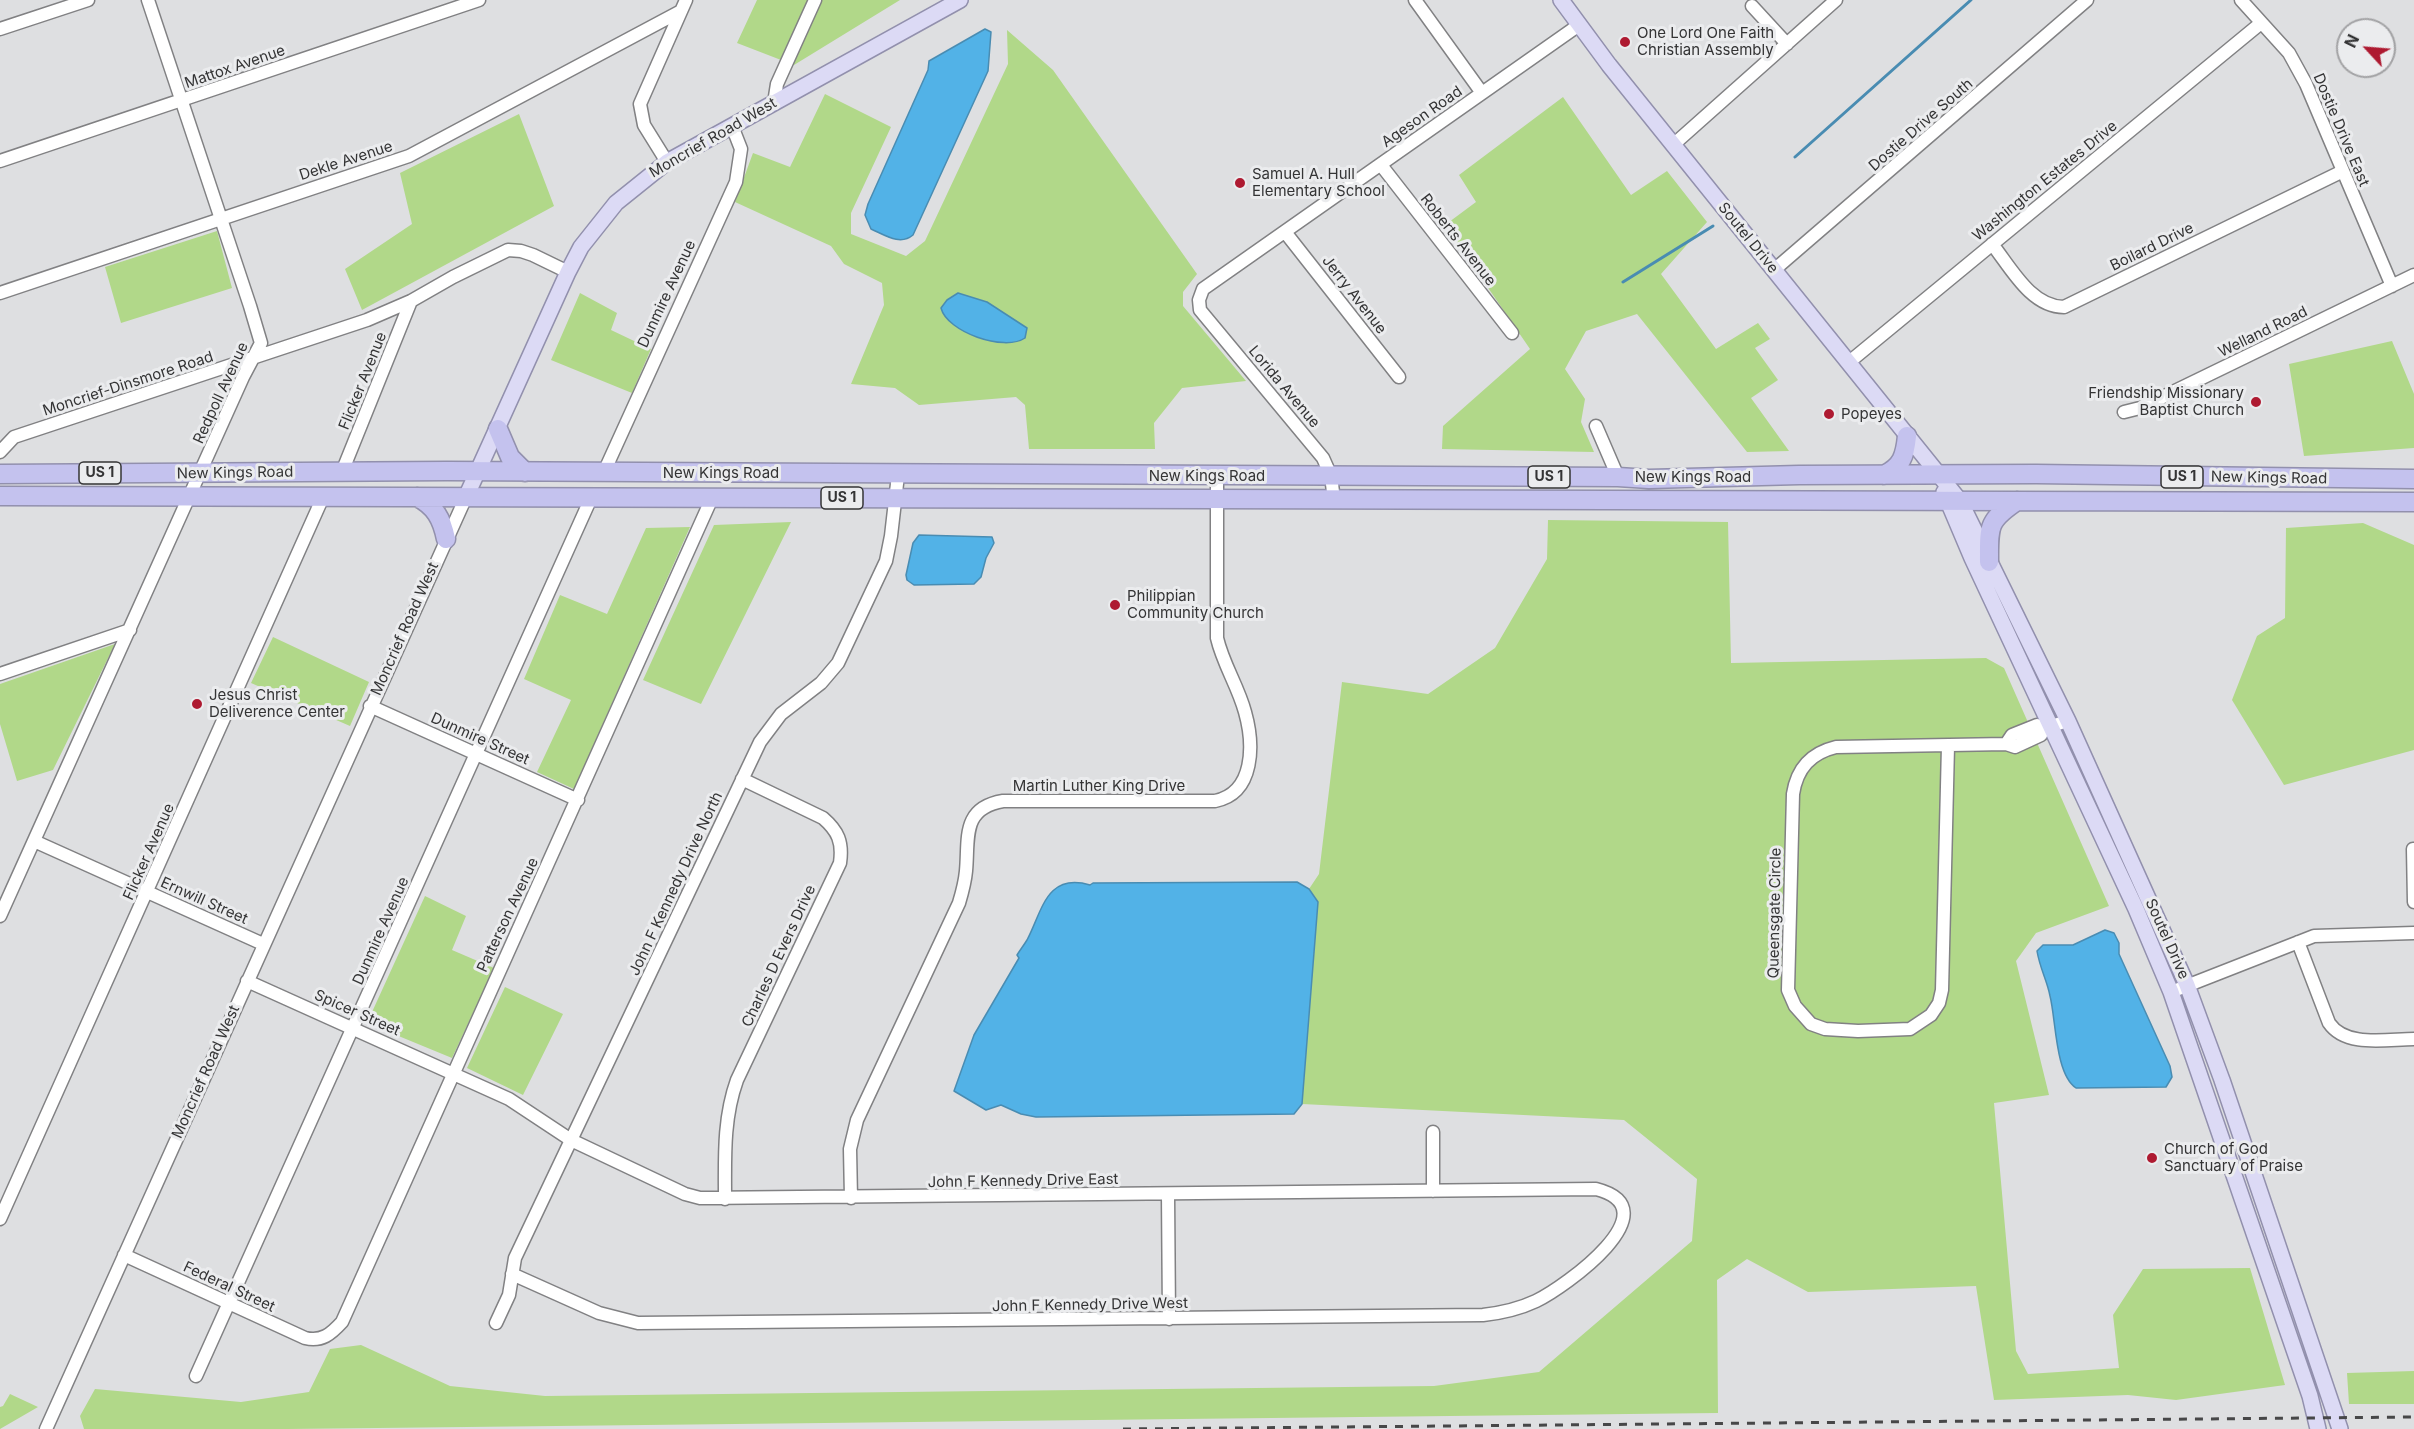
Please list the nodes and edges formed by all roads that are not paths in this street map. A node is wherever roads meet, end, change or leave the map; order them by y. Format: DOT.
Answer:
graph roads {
  1 [pos="88,0"];
  2 [pos="148,0"];
  3 [pos="479,0"];
  4 [pos="815,0"];
  5 [pos="960,0"];
  6 [pos="1415,0"];
  7 [pos="1561,0"];
  8 [pos="1836,0"];
  9 [pos="2087,0"];
  10 [pos="2241,0"];
  11 [pos="684,5"];
  12 [pos="1752,6"];
  13 [pos="2261,23"];
  14 [pos="1579,26"];
  15 [pos="0,29"];
  16 [pos="1787,44"];
  17 [pos="1482,93"];
  18 [pos="182,101"];
  19 [pos="774,103"];
  20 [pos="732,126"];
  21 [pos="1673,145"];
  22 [pos="0,161"];
  23 [pos="667,162"];
  24 [pos="1381,165"];
  25 [pos="2343,171"];
  26 [pos="221,218"];
  27 [pos="1285,232"];
  28 [pos="1992,244"];
  29 [pos="1773,270"];
  30 [pos="568,272"];
  31 [pos="2414,275"];
  32 [pos="2392,286"];
  33 [pos="0,293"];
  34 [pos="1199,300"];
  35 [pos="411,301"];
  36 [pos="1512,333"];
  37 [pos="253,359"];
  38 [pos="1848,363"];
  39 [pos="1399,377"];
  40 [pos="2124,412"];
  41 [pos="1596,426"];
  42 [pos="498,429"];
  43 [pos="1907,436"];
  44 [pos="0,452"];
  45 [pos="479,471"];
  46 [pos="342,472"];
  47 [pos="525,472"];
  48 [pos="604,472"];
  49 [pos="200,473"];
  50 [pos="0,474"];
  51 [pos="898,475"];
  52 [pos="1884,475"];
  53 [pos="1938,475"];
  54 [pos="1217,476"];
  55 [pos="1331,476"];
  56 [pos="1618,477"];
  57 [pos="1650,479"];
  58 [pos="2276,479"];
  59 [pos="2414,479"];
  60 [pos="0,496"];
  61 [pos="190,496"];
  62 [pos="323,497"];
  63 [pos="417,497"];
  64 [pos="466,497"];
  65 [pos="591,498"];
  66 [pos="712,498"];
  67 [pos="896,498"];
  68 [pos="1217,499"];
  69 [pos="1334,500"];
  70 [pos="1644,500"];
  71 [pos="1953,501"];
  72 [pos="2018,501"];
  73 [pos="2278,502"];
  74 [pos="2414,503"];
  75 [pos="446,539"];
  76 [pos="1989,562"];
  77 [pos="130,630"];
  78 [pos="0,674"];
  79 [pos="370,706"];
  80 [pos="2068,721"];
  81 [pos="2048,727"];
  82 [pos="1948,746"];
  83 [pos="476,754"];
  84 [pos="742,779"];
  85 [pos="578,800"];
  86 [pos="34,841"];
  87 [pos="2413,849"];
  88 [pos="147,892"];
  89 [pos="2414,902"];
  90 [pos="0,916"];
  91 [pos="2414,933"];
  92 [pos="2298,942"];
  93 [pos="263,944"];
  94 [pos="247,981"];
  95 [pos="2187,985"];
  96 [pos="2171,992"];
  97 [pos="354,1028"];
  98 [pos="2414,1039"];
  99 [pos="454,1073"];
  100 [pos="1434,1132"];
  101 [pos="572,1140"];
  102 [pos="1433,1191"];
  103 [pos="1168,1194"];
  104 [pos="851,1198"];
  105 [pos="725,1199"];
  106 [pos="1619,1203"];
  107 [pos="0,1219"];
  108 [pos="124,1255"];
  109 [pos="512,1274"];
  110 [pos="229,1304"];
  111 [pos="1169,1319"];
  112 [pos="496,1323"];
  113 [pos="324,1338"];
  114 [pos="196,1376"];
  115 [pos="46,1429"];
  116 [pos="2318,1429"];
  117 [pos="2340,1429"];
  1 -- 15 [label="street"];
  2 -- 18 [label="street, Redpoll Avenue"];
  3 -- 18 [label="street, Mattox Avenue"];
  4 -- 19 [label="street"];
  5 -- 19 [label="main road, Moncrief Road West"];
  6 -- 17 [label="street"];
  7 -- 14 [label="main road, Soutel Drive"];
  8 -- 16 [label="street"];
  9 -- 29 [label="street, Dostie Drive South"];
  10 -- 13 [label="street, Dostie Drive East"];
  11 -- 23 [label="street"];
  11 -- 26 [label="street, Dekle Avenue"];
  12 -- 16 [label="street"];
  13 -- 25 [label="street, Dostie Drive East"];
  13 -- 28 [label="street, Washington Estates Drive"];
  14 -- 17 [label="street, Ageson Road"];
  14 -- 21 [label="main road, Soutel Drive"];
  16 -- 21 [label="street"];
  17 -- 24 [label="street, Ageson Road"];
  18 -- 22 [label="street, Mattox Avenue"];
  18 -- 26 [label="street, Redpoll Avenue"];
  19 -- 20 [label="main road, Moncrief Road West"];
  20 -- 23 [label="main road, Moncrief Road West"];
  20 -- 48 [label="street, Dunmire Avenue"];
  21 -- 29 [label="main road, Soutel Drive"];
  23 -- 30 [label="main road, Moncrief Road West"];
  24 -- 27 [label="street, Ageson Road"];
  24 -- 36 [label="street, Roberts Avenue"];
  25 -- 28 [label="street, Boilard Drive"];
  25 -- 32 [label="street, Dostie Drive East"];
  26 -- 33 [label="street, Dekle Avenue"];
  26 -- 37 [label="street, Redpoll Avenue"];
  27 -- 34 [label="street, Ageson Road"];
  27 -- 39 [label="street, Jerry Avenue"];
  28 -- 38 [label="street, Washington Estates Drive"];
  29 -- 38 [label="main road, Soutel Drive"];
  30 -- 35 [label="street, Moncrief-Dinsmore Road"];
  30 -- 42 [label="main road, Moncrief Road West"];
  31 -- 32 [label="street, Welland Road"];
  32 -- 40 [label="street, Welland Road"];
  34 -- 55 [label="street, Lorida Avenue"];
  35 -- 37 [label="street, Moncrief-Dinsmore Road"];
  35 -- 46 [label="street, Flicker Avenue"];
  37 -- 44 [label="street, Moncrief-Dinsmore Road"];
  37 -- 49 [label="street, Redpoll Avenue"];
  38 -- 43 [label="main road, Soutel Drive"];
  41 -- 56 [label="street"];
  42 -- 45 [label="main road, Moncrief Road West"];
  42 -- 47 [label="highway"];
  43 -- 52 [label="highway"];
  43 -- 53 [label="main road, Soutel Drive"];
  45 -- 46 [label="highway, New Kings Road / US 1"];
  45 -- 47 [label="highway, New Kings Road / US 1"];
  45 -- 64 [label="main road, Moncrief Road West"];
  46 -- 49 [label="highway, New Kings Road / US 1"];
  47 -- 48 [label="highway, New Kings Road / US 1"];
  48 -- 51 [label="highway, New Kings Road / US 1"];
  49 -- 50 [label="highway, New Kings Road / US 1"];
  49 -- 61 [label="street, Redpoll Avenue"];
  51 -- 54 [label="highway, New Kings Road / US 1"];
  51 -- 67 [label="street, John F Kennedy Drive North"];
  52 -- 53 [label="highway, New Kings Road / US 1"];
  52 -- 57 [label="highway, New Kings Road / US 1"];
  53 -- 58 [label="highway, New Kings Road / US 1"];
  53 -- 71 [label="main road, Soutel Drive"];
  54 -- 55 [label="highway, New Kings Road / US 1"];
  54 -- 68 [label="street, Martin Luther King Drive"];
  55 -- 56 [label="highway, New Kings Road / US 1"];
  55 -- 69 [label="street, Lorida Avenue"];
  56 -- 57 [label="highway, New Kings Road / US 1"];
  57 -- 70 [label="street"];
  58 -- 59 [label="highway, New Kings Road / US 1"];
  58 -- 73 [label="street"];
  60 -- 61 [label="highway, New Kings Road / US 1"];
  61 -- 62 [label="highway, New Kings Road / US 1"];
  61 -- 77 [label="street, Redpoll Avenue"];
  62 -- 63 [label="highway, New Kings Road / US 1"];
  62 -- 88 [label="street, Flicker Avenue"];
  63 -- 64 [label="highway, New Kings Road / US 1"];
  63 -- 75 [label="highway"];
  64 -- 65 [label="highway, New Kings Road / US 1"];
  64 -- 75 [label="street, Moncrief Road West"];
  65 -- 66 [label="highway, New Kings Road / US 1"];
  65 -- 83 [label="street, Dunmire Avenue"];
  66 -- 67 [label="highway, New Kings Road / US 1"];
  66 -- 85 [label="street, Patterson Avenue"];
  67 -- 68 [label="highway, New Kings Road / US 1"];
  67 -- 84 [label="street, John F Kennedy Drive North"];
  68 -- 69 [label="highway, New Kings Road / US 1"];
  68 -- 104 [label="street, Martin Luther King Drive"];
  69 -- 70 [label="highway, New Kings Road / US 1"];
  70 -- 71 [label="highway, New Kings Road / US 1"];
  71 -- 72 [label="highway, New Kings Road / US 1"];
  71 -- 76 [label="main road, Soutel Drive"];
  71 -- 81 [label="main road, Soutel Drive"];
  72 -- 73 [label="highway, New Kings Road / US 1"];
  72 -- 76 [label="highway"];
  73 -- 74 [label="highway, New Kings Road / US 1"];
  75 -- 79 [label="street, Moncrief Road West"];
  76 -- 80 [label="main road, Soutel Drive"];
  77 -- 78 [label="street"];
  77 -- 86 [label="street, Redpoll Avenue"];
  79 -- 83 [label="street, Dunmire Street"];
  79 -- 93 [label="street, Moncrief Road West"];
  80 -- 81 [label="street"];
  80 -- 95 [label="main road, Soutel Drive"];
  81 -- 82 [label="street, Queensgate Circle"];
  81 -- 96 [label="main road, Soutel Drive"];
  82 -- 82 [label="street, Queensgate Circle"];
  83 -- 85 [label="street, Dunmire Street"];
  83 -- 97 [label="street, Dunmire Avenue"];
  84 -- 101 [label="street, John F Kennedy Drive North"];
  84 -- 105 [label="street, Charles D Evers Drive"];
  85 -- 99 [label="street, Patterson Avenue"];
  86 -- 88 [label="street, Ernwill Street"];
  86 -- 90 [label="street, Redpoll Avenue"];
  87 -- 89 [label="street"];
  88 -- 93 [label="street, Ernwill Street"];
  88 -- 107 [label="street, Flicker Avenue"];
  91 -- 92 [label="street"];
  92 -- 95 [label="street"];
  92 -- 98 [label="street"];
  93 -- 94 [label="street, Moncrief Road West"];
  94 -- 97 [label="street, Spicer Street"];
  94 -- 108 [label="street, Moncrief Road West"];
  95 -- 96 [label="street"];
  95 -- 117 [label="main road, Soutel Drive"];
  96 -- 116 [label="main road, Soutel Drive"];
  97 -- 99 [label="street, Spicer Street"];
  97 -- 110 [label="street, Dunmire Avenue"];
  99 -- 101 [label="street, John F Kennedy Drive East"];
  99 -- 113 [label="street, Patterson Avenue"];
  100 -- 102 [label="street"];
  101 -- 105 [label="street, John F Kennedy Drive East"];
  101 -- 109 [label="street, John F Kennedy Drive North"];
  102 -- 103 [label="street, John F Kennedy Drive East"];
  102 -- 106 [label="street, John F Kennedy Drive East"];
  103 -- 104 [label="street, John F Kennedy Drive East"];
  103 -- 111 [label="street"];
  104 -- 105 [label="street, John F Kennedy Drive East"];
  106 -- 111 [label="street, John F Kennedy Drive West"];
  108 -- 110 [label="street, Federal Street"];
  108 -- 115 [label="street, Moncrief Road West"];
  109 -- 111 [label="street, John F Kennedy Drive West"];
  109 -- 112 [label="street, John F Kennedy Drive North"];
  110 -- 113 [label="street, Federal Street"];
  110 -- 114 [label="street, Dunmire Avenue"];
}
